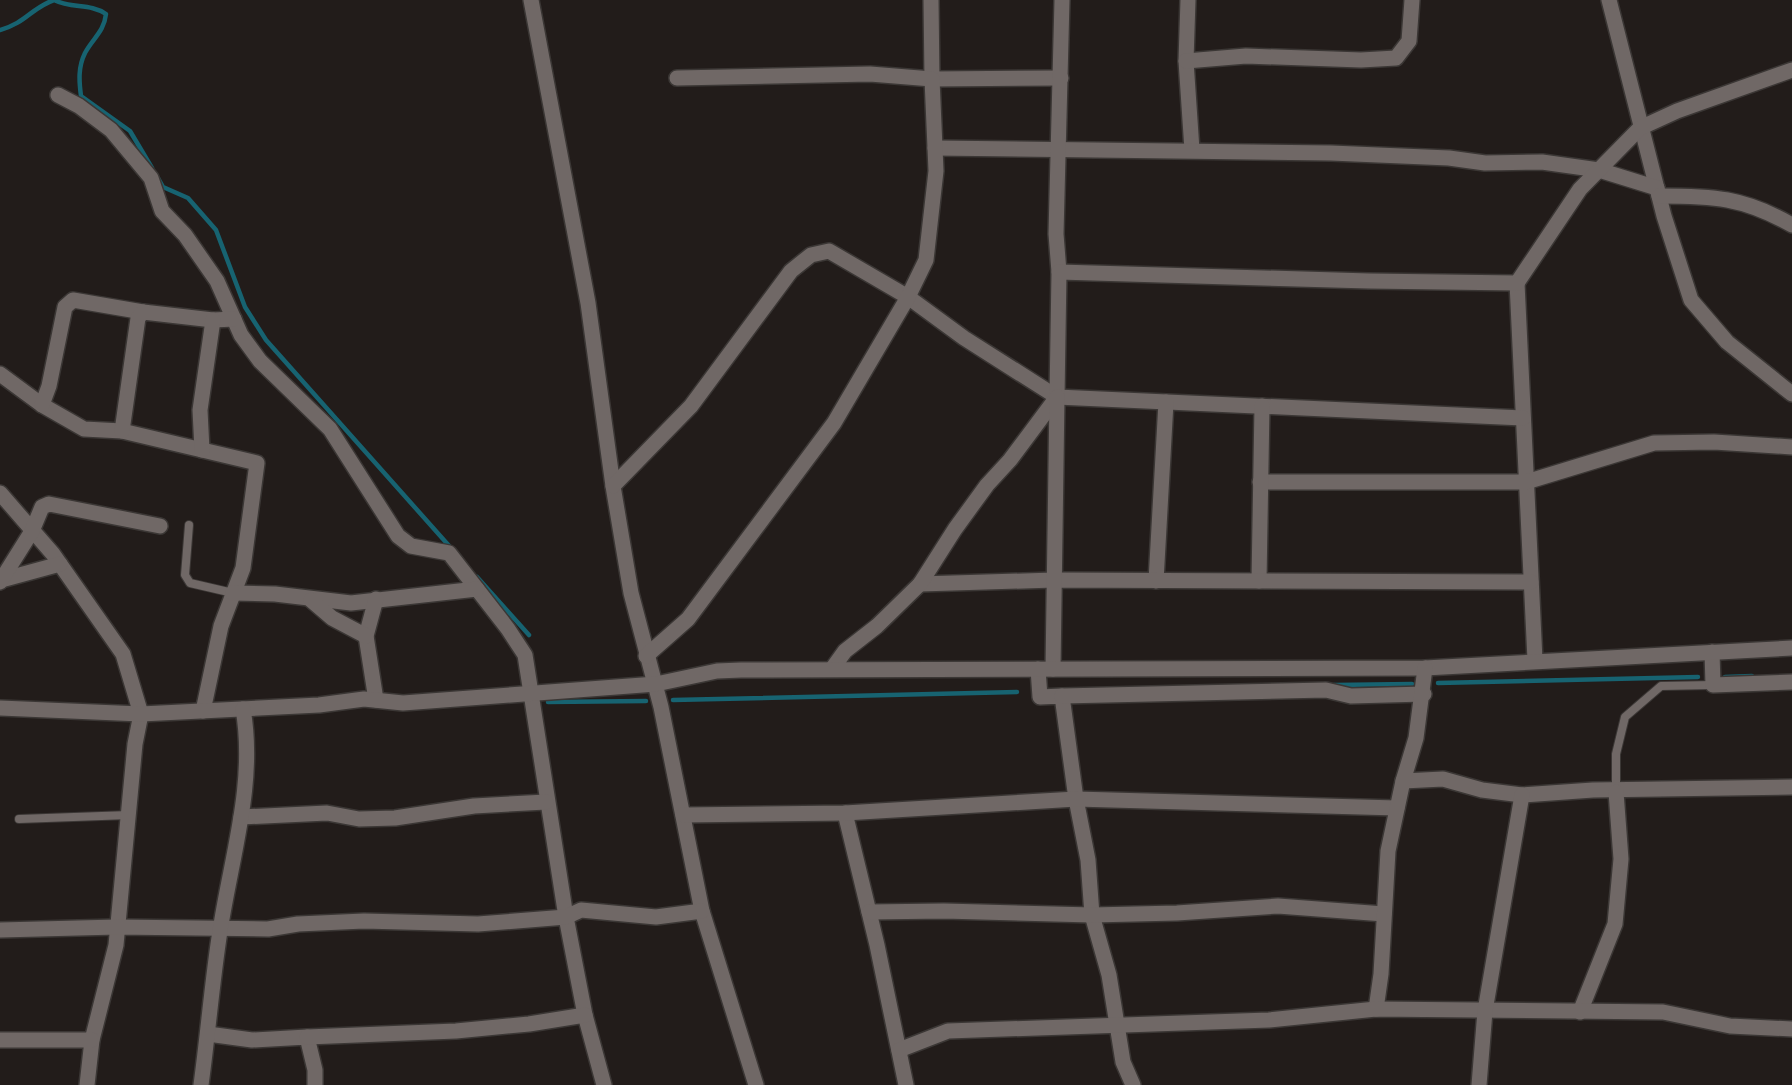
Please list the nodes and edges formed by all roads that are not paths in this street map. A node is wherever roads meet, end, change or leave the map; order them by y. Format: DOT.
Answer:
graph roads {
  1 [pos="531,0"];
  2 [pos="931,0"];
  3 [pos="1062,0"];
  4 [pos="1188,0"];
  5 [pos="1412,0"];
  6 [pos="1609,0"];
  7 [pos="1186,60"];
  8 [pos="1792,70"];
  9 [pos="677,78"];
  10 [pos="1061,78"];
  11 [pos="932,79"];
  12 [pos="58,95"];
  13 [pos="1640,128"];
  14 [pos="935,148"];
  15 [pos="1060,150"];
  16 [pos="1192,150"];
  17 [pos="1599,170"];
  18 [pos="1658,192"];
  19 [pos="1792,225"];
  20 [pos="1059,272"];
  21 [pos="1517,282"];
  22 [pos="908,297"];
  23 [pos="143,312"];
  24 [pos="234,319"];
  25 [pos="213,320"];
  26 [pos="0,374"];
  27 [pos="1792,394"];
  28 [pos="1057,397"];
  29 [pos="1166,402"];
  30 [pos="42,405"];
  31 [pos="1262,406"];
  32 [pos="1523,418"];
  33 [pos="122,431"];
  34 [pos="1792,447"];
  35 [pos="202,450"];
  36 [pos="1260,482"];
  37 [pos="1527,482"];
  38 [pos="613,486"];
  39 [pos="0,493"];
  40 [pos="189,525"];
  41 [pos="160,526"];
  42 [pos="32,531"];
  43 [pos="60,564"];
  44 [pos="1054,580"];
  45 [pos="2,581"];
  46 [pos="1156,581"];
  47 [pos="1259,581"];
  48 [pos="1531,582"];
  49 [pos="920,585"];
  50 [pos="477,589"];
  51 [pos="233,593"];
  52 [pos="376,599"];
  53 [pos="311,600"];
  54 [pos="366,636"];
  55 [pos="1792,648"];
  56 [pos="1712,652"];
  57 [pos="646,656"];
  58 [pos="1534,660"];
  59 [pos="1425,668"];
  60 [pos="832,669"];
  61 [pos="1038,669"];
  62 [pos="1053,669"];
  63 [pos="1792,682"];
  64 [pos="656,684"];
  65 [pos="1713,685"];
  66 [pos="532,693"];
  67 [pos="1424,694"];
  68 [pos="1062,696"];
  69 [pos="376,700"];
  70 [pos="0,708"];
  71 [pos="243,709"];
  72 [pos="203,711"];
  73 [pos="141,714"];
  74 [pos="1402,781"];
  75 [pos="1792,787"];
  76 [pos="1616,792"];
  77 [pos="1522,795"];
  78 [pos="1076,800"];
  79 [pos="546,802"];
  80 [pos="1397,808"];
  81 [pos="845,813"];
  82 [pos="130,814"];
  83 [pos="683,815"];
  84 [pos="241,817"];
  85 [pos="19,819"];
  86 [pos="702,911"];
  87 [pos="869,912"];
  88 [pos="1384,914"];
  89 [pos="1092,915"];
  90 [pos="566,917"];
  91 [pos="117,927"];
  92 [pos="0,930"];
  93 [pos="220,930"];
  94 [pos="1376,1009"];
  95 [pos="1485,1011"];
  96 [pos="1580,1012"];
  97 [pos="585,1015"];
  98 [pos="1117,1025"];
  99 [pos="1792,1029"];
  100 [pos="208,1034"];
  101 [pos="308,1037"];
  102 [pos="0,1040"];
  103 [pos="92,1040"];
  104 [pos="899,1050"];
  105 [pos="87,1085"];
  106 [pos="201,1085"];
  107 [pos="315,1085"];
  108 [pos="604,1085"];
  109 [pos="756,1085"];
  110 [pos="906,1085"];
  111 [pos="1133,1085"];
  112 [pos="1479,1085"];
  1 -- 38 [label="street"];
  2 -- 11 [label="street"];
  3 -- 10 [label="street"];
  4 -- 7 [label="street"];
  5 -- 7 [label="street"];
  6 -- 13 [label="street"];
  7 -- 16 [label="street"];
  8 -- 13 [label="street"];
  9 -- 11 [label="street"];
  10 -- 11 [label="street"];
  10 -- 15 [label="street"];
  11 -- 14 [label="street"];
  12 -- 24 [label="street"];
  13 -- 17 [label="street"];
  13 -- 18 [label="street"];
  14 -- 15 [label="street"];
  14 -- 22 [label="street"];
  15 -- 16 [label="street"];
  15 -- 20 [label="street"];
  16 -- 17 [label="street"];
  17 -- 18 [label="street"];
  17 -- 21 [label="street"];
  18 -- 19 [label="street"];
  18 -- 27 [label="street"];
  20 -- 21 [label="street"];
  20 -- 28 [label="street"];
  21 -- 32 [label="street"];
  22 -- 28 [label="street"];
  22 -- 38 [label="street"];
  22 -- 57 [label="street"];
  23 -- 25 [label="street"];
  23 -- 30 [label="street"];
  23 -- 33 [label="street"];
  24 -- 25 [label="street"];
  24 -- 50 [label="street"];
  25 -- 35 [label="street"];
  26 -- 30 [label="street"];
  28 -- 29 [label="street"];
  28 -- 44 [label="street"];
  28 -- 49 [label="street"];
  29 -- 31 [label="street"];
  29 -- 46 [label="street"];
  30 -- 33 [label="street"];
  31 -- 32 [label="street"];
  31 -- 36 [label="street"];
  32 -- 37 [label="street"];
  33 -- 35 [label="street"];
  34 -- 37 [label="street"];
  35 -- 51 [label="street"];
  36 -- 37 [label="street"];
  36 -- 47 [label="street"];
  37 -- 48 [label="street"];
  38 -- 57 [label="street"];
  39 -- 42 [label="street"];
  40 -- 51 [label="lane"];
  41 -- 42 [label="street"];
  42 -- 43 [label="street"];
  42 -- 45 [label="street"];
  43 -- 45 [label="street"];
  43 -- 73 [label="street"];
  44 -- 46 [label="street"];
  44 -- 49 [label="street"];
  44 -- 62 [label="street"];
  46 -- 47 [label="street"];
  47 -- 48 [label="street"];
  48 -- 58 [label="street"];
  49 -- 60 [label="street"];
  50 -- 52 [label="street"];
  50 -- 66 [label="street"];
  51 -- 53 [label="street"];
  51 -- 72 [label="street"];
  52 -- 53 [label="street"];
  52 -- 54 [label="street"];
  53 -- 54 [label="street"];
  54 -- 69 [label="street"];
  55 -- 56 [label="street"];
  56 -- 58 [label="street"];
  56 -- 65 [label="street"];
  57 -- 64 [label="street"];
  58 -- 59 [label="street"];
  59 -- 62 [label="street"];
  59 -- 67 [label="street"];
  60 -- 61 [label="street"];
  60 -- 64 [label="street"];
  61 -- 62 [label="street"];
  61 -- 68 [label="street"];
  63 -- 65 [label="street"];
  64 -- 66 [label="street"];
  64 -- 83 [label="street"];
  65 -- 76 [label="lane"];
  66 -- 69 [label="street"];
  66 -- 79 [label="street"];
  67 -- 68 [label="street"];
  67 -- 74 [label="street"];
  68 -- 78 [label="street"];
  69 -- 71 [label="street"];
  70 -- 73 [label="street"];
  71 -- 72 [label="street"];
  71 -- 84 [label="street"];
  72 -- 73 [label="street"];
  73 -- 82 [label="street"];
  74 -- 77 [label="street"];
  74 -- 80 [label="street"];
  75 -- 76 [label="street"];
  76 -- 77 [label="street"];
  76 -- 96 [label="street"];
  77 -- 95 [label="street"];
  78 -- 80 [label="street"];
  78 -- 81 [label="street"];
  78 -- 89 [label="street"];
  79 -- 84 [label="street"];
  79 -- 90 [label="street"];
  80 -- 88 [label="street"];
  81 -- 83 [label="street"];
  81 -- 87 [label="street"];
  82 -- 85 [label="lane"];
  82 -- 91 [label="street"];
  83 -- 86 [label="street"];
  84 -- 93 [label="street"];
  86 -- 90 [label="street"];
  86 -- 109 [label="street"];
  87 -- 89 [label="street"];
  87 -- 104 [label="street"];
  88 -- 89 [label="street"];
  88 -- 94 [label="street"];
  89 -- 98 [label="street"];
  90 -- 93 [label="street"];
  90 -- 97 [label="street"];
  91 -- 92 [label="street"];
  91 -- 93 [label="street"];
  91 -- 103 [label="street"];
  93 -- 100 [label="street"];
  94 -- 95 [label="street"];
  94 -- 98 [label="street"];
  95 -- 96 [label="street"];
  95 -- 112 [label="street"];
  96 -- 99 [label="street"];
  97 -- 101 [label="street"];
  97 -- 108 [label="street"];
  98 -- 104 [label="street"];
  98 -- 111 [label="street"];
  100 -- 101 [label="street"];
  100 -- 106 [label="street"];
  101 -- 107 [label="street"];
  102 -- 103 [label="street"];
  103 -- 105 [label="street"];
  104 -- 110 [label="street"];
}
